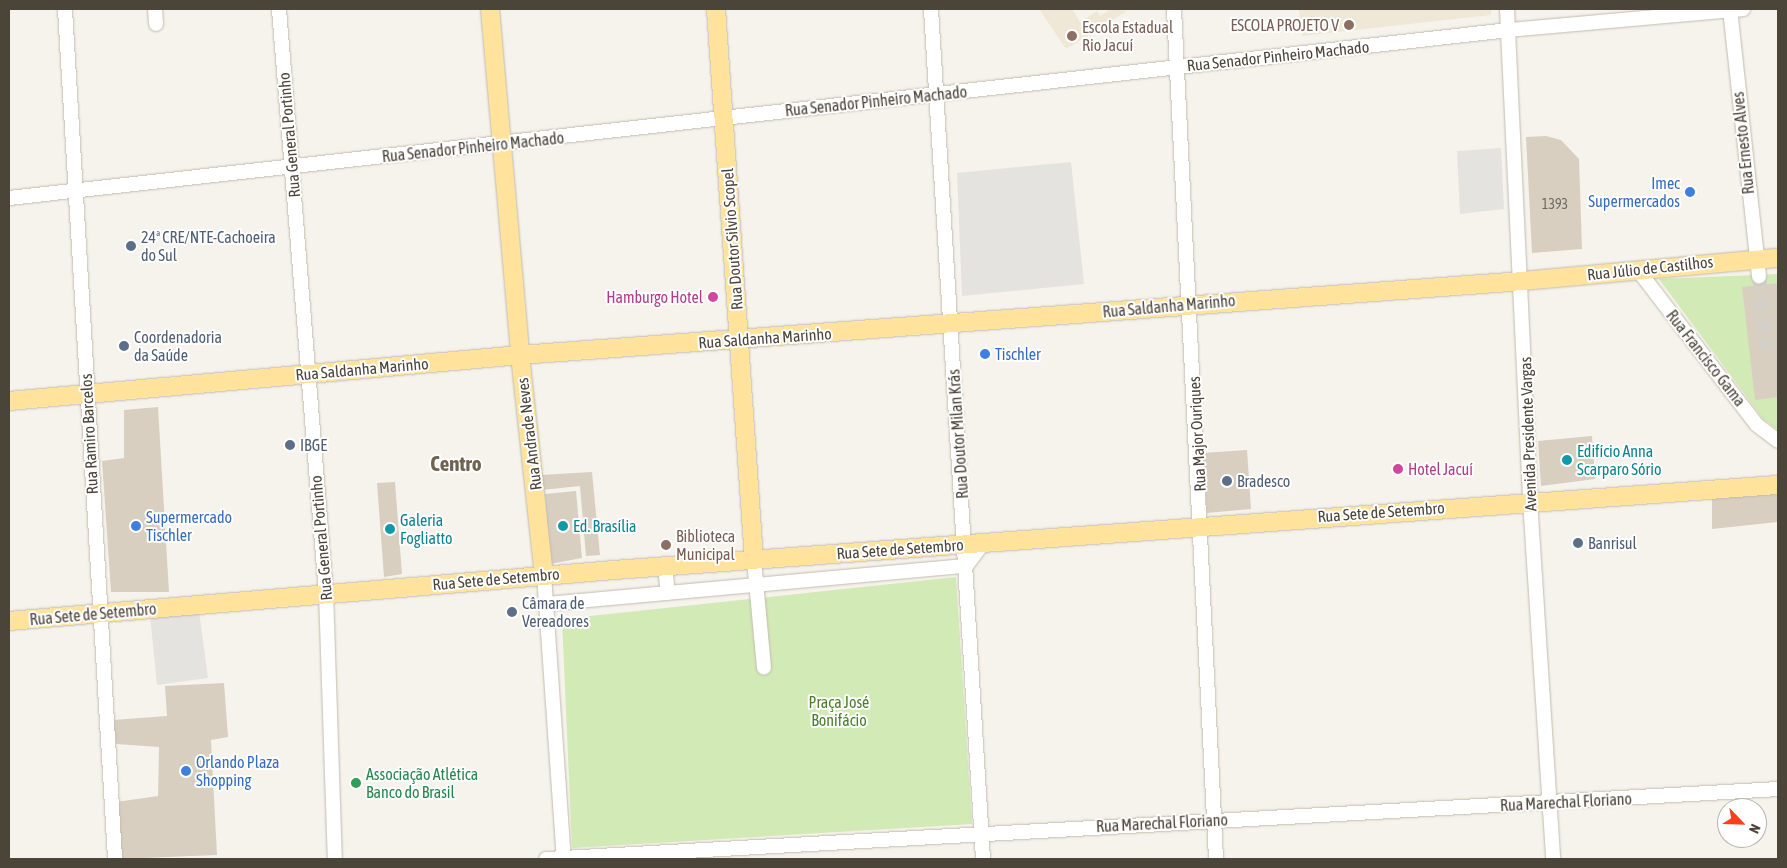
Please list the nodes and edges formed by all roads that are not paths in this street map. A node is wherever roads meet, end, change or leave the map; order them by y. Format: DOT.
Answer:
graph roads {
  1 [pos="65,9"];
  2 [pos="155,9"];
  3 [pos="279,9"];
  4 [pos="490,9"];
  5 [pos="716,9"];
  6 [pos="931,9"];
  7 [pos="1174,9"];
  8 [pos="1507,9"];
  9 [pos="1735,9"];
  10 [pos="156,24"];
  11 [pos="1509,30"];
  12 [pos="1178,67"];
  13 [pos="936,95"];
  14 [pos="723,118"];
  15 [pos="502,144"];
  16 [pos="292,165"];
  17 [pos="78,191"];
  18 [pos="9,198"];
  19 [pos="1778,258"];
  20 [pos="1758,267"];
  21 [pos="1638,270"];
  22 [pos="1522,281"];
  23 [pos="1189,304"];
  24 [pos="951,324"];
  25 [pos="740,340"];
  26 [pos="520,355"];
  27 [pos="306,374"];
  28 [pos="87,393"];
  29 [pos="9,401"];
  30 [pos="1778,440"];
  31 [pos="1778,485"];
  32 [pos="1530,500"];
  33 [pos="1202,526"];
  34 [pos="984,542"];
  35 [pos="965,544"];
  36 [pos="885,550"];
  37 [pos="754,560"];
  38 [pos="665,566"];
  39 [pos="966,566"];
  40 [pos="886,573"];
  41 [pos="544,576"];
  42 [pos="757,585"];
  43 [pos="326,593"];
  44 [pos="668,593"];
  45 [pos="546,604"];
  46 [pos="98,615"];
  47 [pos="9,621"];
  48 [pos="764,668"];
  49 [pos="1778,789"];
  50 [pos="1551,802"];
  51 [pos="1215,820"];
  52 [pos="982,833"];
  53 [pos="770,845"];
  54 [pos="116,859"];
  55 [pos="335,859"];
  56 [pos="546,859"];
  57 [pos="564,859"];
  58 [pos="770,859"];
  59 [pos="983,859"];
  60 [pos="1216,859"];
  61 [pos="1553,859"];
  1 -- 17 [label="street, Rua Ramiro Barcelos"];
  2 -- 10 [label="street"];
  3 -- 16 [label="street, Rua General Portinho"];
  4 -- 15 [label="main road, Rua Andrade Neves"];
  5 -- 14 [label="main road, Rua Doutor Silvio Scopel"];
  6 -- 13 [label="street, Rua Doutor Milan Krás"];
  7 -- 12 [label="street, Rua Major Ouriques"];
  8 -- 11 [label="street, Avenida Presidente Vargas"];
  9 -- 11 [label="street, Rua Senador Pinheiro Machado"];
  9 -- 20 [label="street, Rua Ernesto Alves"];
  11 -- 12 [label="street, Rua Senador Pinheiro Machado"];
  11 -- 22 [label="street, Avenida Presidente Vargas"];
  12 -- 13 [label="street, Rua Senador Pinheiro Machado"];
  12 -- 23 [label="street, Rua Major Ouriques"];
  13 -- 14 [label="street, Rua Senador Pinheiro Machado"];
  13 -- 24 [label="street, Rua Doutor Milan Krás"];
  14 -- 15 [label="street, Rua Senador Pinheiro Machado"];
  14 -- 25 [label="main road, Rua Doutor Silvio Scopel"];
  15 -- 16 [label="street, Rua Senador Pinheiro Machado"];
  15 -- 26 [label="main road, Rua Andrade Neves"];
  16 -- 17 [label="street, Rua Senador Pinheiro Machado"];
  16 -- 27 [label="street, Rua General Portinho"];
  17 -- 18 [label="street, Rua Senador Pinheiro Machado"];
  17 -- 28 [label="street, Rua Ramiro Barcelos"];
  19 -- 20 [label="main road, Rua Júlio de Castilhos"];
  20 -- 21 [label="main road, Rua Júlio de Castilhos"];
  21 -- 22 [label="main road, Rua Júlio de Castilhos"];
  21 -- 30 [label="street, Rua Francisco Gama"];
  22 -- 23 [label="main road, Rua Saldanha Marinho"];
  22 -- 32 [label="street, Avenida Presidente Vargas"];
  23 -- 24 [label="main road, Rua Saldanha Marinho"];
  23 -- 33 [label="street, Rua Major Ouriques"];
  24 -- 25 [label="main road, Rua Saldanha Marinho"];
  24 -- 35 [label="street, Rua Doutor Milan Krás"];
  25 -- 26 [label="main road, Rua Saldanha Marinho"];
  25 -- 37 [label="main road, Rua Doutor Silvio Scopel"];
  26 -- 27 [label="main road, Rua Saldanha Marinho"];
  26 -- 41 [label="main road, Rua Andrade Neves"];
  27 -- 28 [label="main road, Rua Saldanha Marinho"];
  27 -- 43 [label="street, Rua General Portinho"];
  28 -- 29 [label="main road, Rua Saldanha Marinho"];
  28 -- 46 [label="street, Rua Ramiro Barcelos"];
  31 -- 32 [label="main road, Rua Sete de Setembro"];
  32 -- 33 [label="main road, Rua Sete de Setembro"];
  32 -- 50 [label="street, Avenida Presidente Vargas"];
  33 -- 34 [label="main road, Rua Sete de Setembro"];
  33 -- 51 [label="street, Rua Major Ouriques"];
  34 -- 35 [label="main road, Rua Sete de Setembro"];
  34 -- 39 [label="street, Rua Sete de Setembro"];
  35 -- 36 [label="main road, Rua Sete de Setembro"];
  35 -- 39 [label="street, Rua Doutor Milan Krás"];
  36 -- 37 [label="main road, Rua Sete de Setembro"];
  36 -- 40 [label="street"];
  37 -- 38 [label="main road, Rua Sete de Setembro"];
  37 -- 42 [label="street"];
  38 -- 41 [label="main road, Rua Sete de Setembro"];
  38 -- 44 [label="street"];
  39 -- 40 [label="street, Rua Sete de Setembro"];
  39 -- 52 [label="street, Rua Doutor Milan Krás"];
  40 -- 42 [label="street, Rua Sete de Setembro"];
  41 -- 43 [label="main road, Rua Sete de Setembro"];
  41 -- 45 [label="street, Rua Andrade Neves"];
  42 -- 44 [label="street, Rua Sete de Setembro"];
  42 -- 48 [label="street"];
  43 -- 46 [label="main road, Rua Sete de Setembro"];
  43 -- 55 [label="street, Rua General Portinho"];
  44 -- 45 [label="street, Rua Sete de Setembro"];
  45 -- 57 [label="street, Rua Andrade Neves"];
  46 -- 47 [label="main road, Rua Sete de Setembro"];
  46 -- 54 [label="street, Rua Ramiro Barcelos"];
  49 -- 50 [label="street, Rua Marechal Floriano"];
  50 -- 51 [label="street, Rua Marechal Floriano"];
  50 -- 61 [label="street, Avenida Presidente Vargas"];
  51 -- 52 [label="street, Rua Marechal Floriano"];
  51 -- 60 [label="street, Rua Major Ouriques"];
  52 -- 53 [label="street, Rua Marechal Floriano"];
  52 -- 59 [label="street, Rua Doutor Milan Krás"];
  53 -- 57 [label="street, Rua Marechal Floriano"];
  53 -- 58 [label="street"];
  56 -- 57 [label="street, Rua Marechal Floriano"];
}
